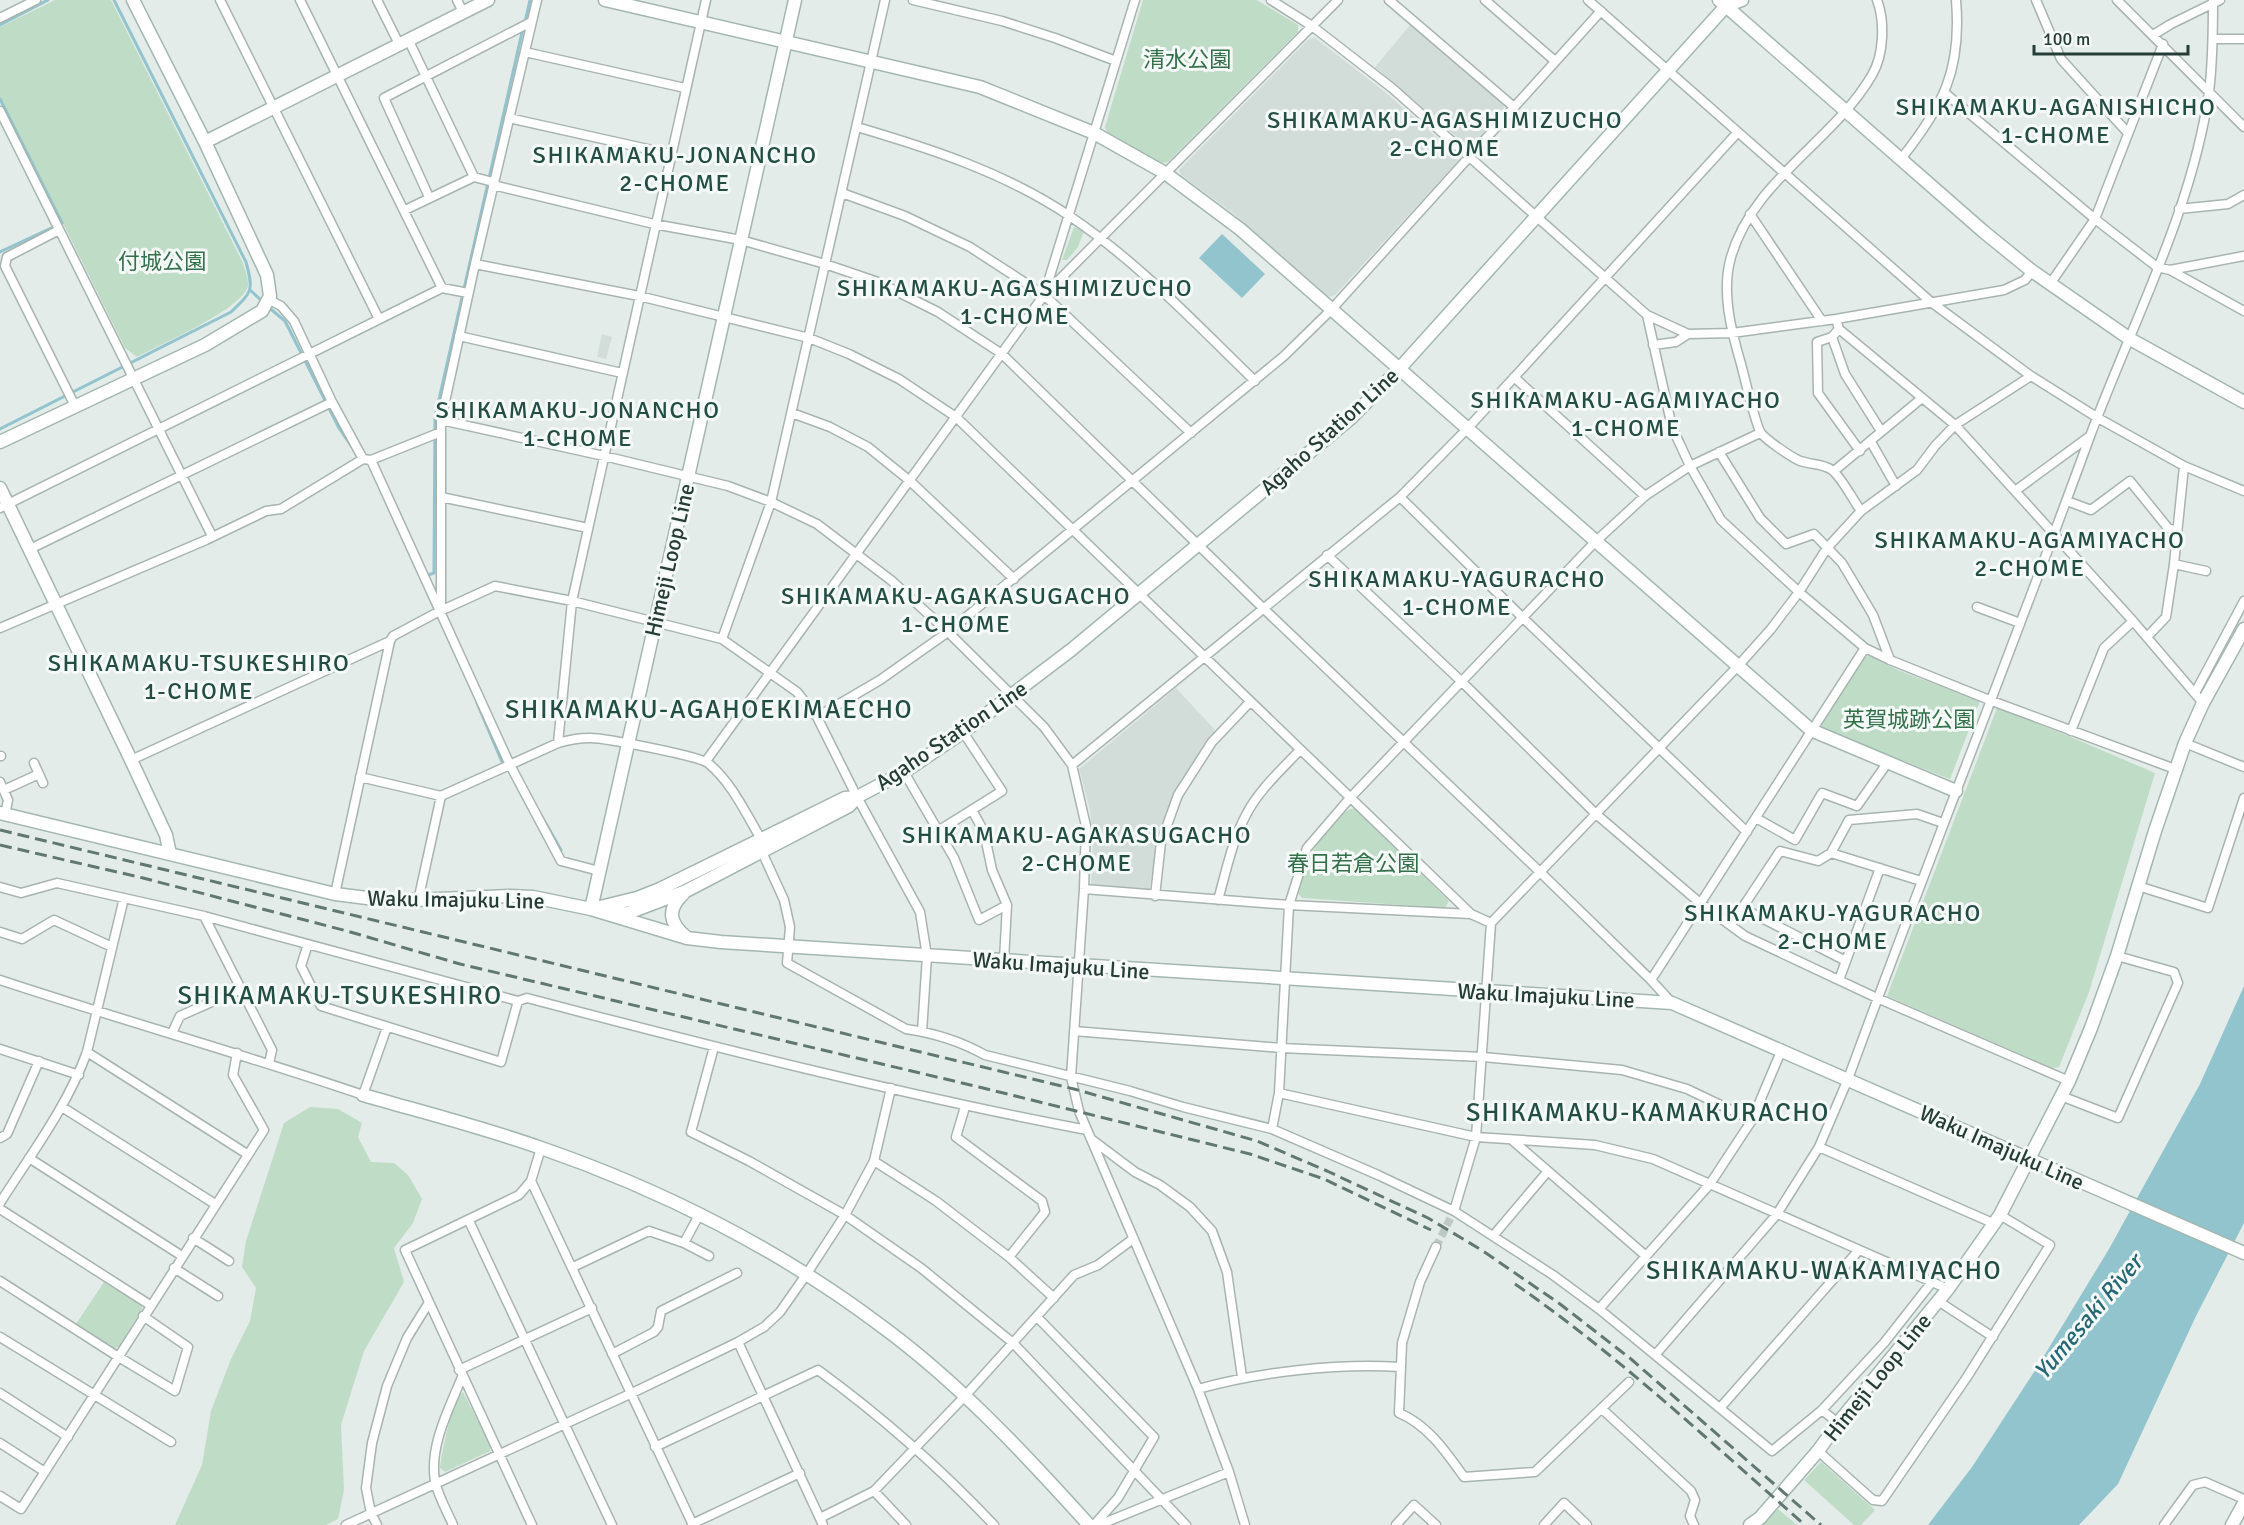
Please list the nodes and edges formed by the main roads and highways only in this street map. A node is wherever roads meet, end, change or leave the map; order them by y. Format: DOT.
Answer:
graph roads {
  1 [pos="133,0"];
  2 [pos="488,0"];
  3 [pos="605,0"];
  4 [pos="795,0"];
  5 [pos="1742,0"];
  6 [pos="1724,2"];
  7 [pos="785,40"];
  8 [pos="205,142"];
  9 [pos="1400,369"];
  10 [pos="2244,402"];
  11 [pos="0,442"];
  12 [pos="0,488"];
  13 [pos="4,506"];
  14 [pos="2244,629"];
  15 [pos="1956,790"];
  16 [pos="857,797"];
  17 [pos="3,814"];
  18 [pos="170,854"];
  19 [pos="686,891"];
  20 [pos="591,909"];
  21 [pos="607,915"];
  22 [pos="687,938"];
  23 [pos="363,1095"];
  24 [pos="2031,1158"];
  25 [pos="2244,1253"];
  26 [pos="2244,1501"];
  27 [pos="1089,1525"];
  28 [pos="1750,1525"];
  29 [pos="2232,1525"];
  1 -- 8 [label="main road"];
  2 -- 8 [label="main road"];
  3 -- 7 [label="main road"];
  4 -- 7 [label="main road, Himeji Loop Line"];
  5 -- 6 [label="main road, Agaho Station Line"];
  6 -- 9 [label="main road, Agaho Station Line"];
  6 -- 10 [label="main road"];
  7 -- 9 [label="main road"];
  7 -- 20 [label="main road, Himeji Loop Line"];
  8 -- 11 [label="main road"];
  9 -- 15 [label="main road"];
  9 -- 16 [label="main road, Agaho Station Line"];
  12 -- 13 [label="main road"];
  13 -- 18 [label="main road"];
  14 -- 24 [label="main road, Himeji Loop Line"];
  16 -- 19 [label="main road, Agaho Station Line"];
  16 -- 20 [label="main road, Agaho Station Line"];
  17 -- 18 [label="main road, Waku Imajuku Line"];
  18 -- 20 [label="main road, Waku Imajuku Line"];
  19 -- 21 [label="main road, Agaho Station Line"];
  19 -- 22 [label="main road"];
  20 -- 21 [label="main road, Waku Imajuku Line"];
  21 -- 22 [label="main road, Waku Imajuku Line"];
  22 -- 24 [label="main road, Waku Imajuku Line"];
  23 -- 27 [label="main road"];
  24 -- 25 [label="main road, Waku Imajuku Line"];
  24 -- 28 [label="main road, Himeji Loop Line"];
  26 -- 29 [label="main road"];
}
